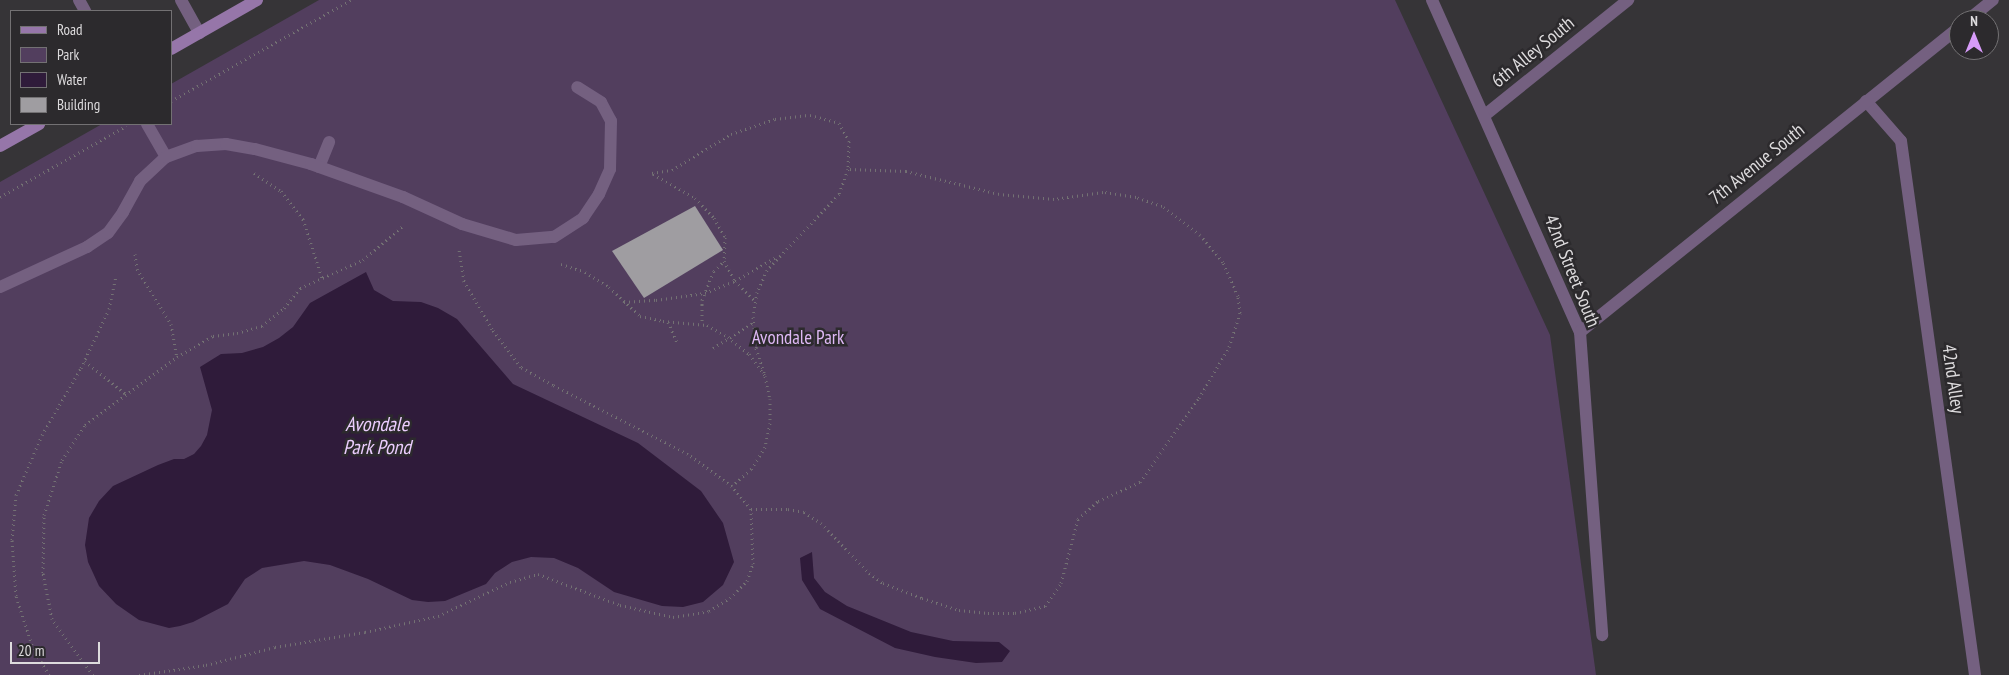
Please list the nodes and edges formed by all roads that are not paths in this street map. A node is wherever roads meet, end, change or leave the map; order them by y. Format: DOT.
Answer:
graph roads {
  1 [pos="181,0"];
  2 [pos="257,0"];
  3 [pos="1432,0"];
  4 [pos="1628,0"];
  5 [pos="1993,0"];
  6 [pos="1980,10"];
  7 [pos="199,33"];
  8 [pos="1949,35"];
  9 [pos="172,48"];
  10 [pos="577,87"];
  11 [pos="1866,101"];
  12 [pos="1485,115"];
  13 [pos="38,125"];
  14 [pos="148,125"];
  15 [pos="328,142"];
  16 [pos="0,146"];
  17 [pos="166,157"];
  18 [pos="319,167"];
  19 [pos="0,287"];
  20 [pos="1580,332"];
  21 [pos="1602,635"];
  22 [pos="1975,675"];
  1 -- 7 [label="street"];
  2 -- 7 [label="street"];
  3 -- 12 [label="street, 42nd Street South"];
  4 -- 12 [label="street, 6th Alley South"];
  5 -- 6 [label="street"];
  7 -- 9 [label="street"];
  8 -- 11 [label="street, 7th Avenue South"];
  10 -- 18 [label="street"];
  11 -- 20 [label="street, 7th Avenue South"];
  11 -- 22 [label="street, 42nd Alley"];
  12 -- 20 [label="street, 42nd Street South"];
  13 -- 16 [label="street"];
  14 -- 17 [label="street"];
  15 -- 18 [label="street"];
  17 -- 18 [label="street"];
  17 -- 19 [label="street"];
  20 -- 21 [label="street, 42nd Street South"];
}
